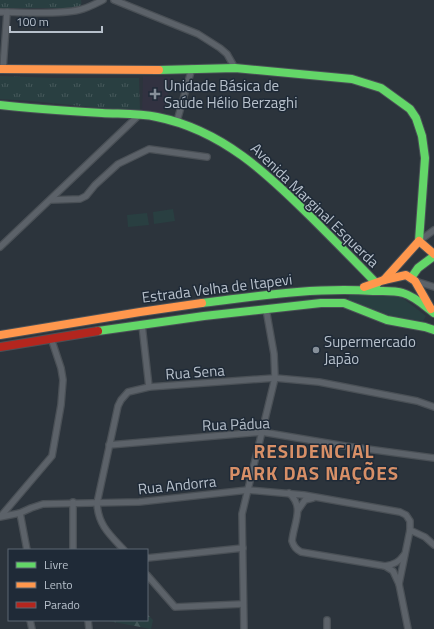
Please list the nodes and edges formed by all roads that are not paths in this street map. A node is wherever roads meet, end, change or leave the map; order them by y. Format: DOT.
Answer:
graph roads {
  1 [pos="102,0"];
  2 [pos="116,0"];
  3 [pos="0,12"];
  4 [pos="7,12"];
  5 [pos="192,68"];
  6 [pos="234,68"];
  7 [pos="2,69"];
  8 [pos="0,105"];
  9 [pos="139,115"];
  10 [pos="177,121"];
  11 [pos="207,157"];
  12 [pos="51,200"];
  13 [pos="434,230"];
  14 [pos="419,241"];
  15 [pos="0,247"];
  16 [pos="434,255"];
  17 [pos="413,280"];
  18 [pos="381,282"];
  19 [pos="434,287"];
  20 [pos="356,290"];
  21 [pos="266,309"];
  22 [pos="433,313"];
  23 [pos="142,325"];
  24 [pos="434,330"];
  25 [pos="0,335"];
  26 [pos="51,338"];
  27 [pos="0,348"];
  28 [pos="275,378"];
  29 [pos="149,387"];
  30 [pos="434,407"];
  31 [pos="262,432"];
  32 [pos="109,445"];
  33 [pos="434,458"];
  34 [pos="248,490"];
  35 [pos="289,493"];
  36 [pos="315,497"];
  37 [pos="73,502"];
  38 [pos="97,503"];
  39 [pos="298,510"];
  40 [pos="20,513"];
  41 [pos="0,516"];
  42 [pos="410,530"];
  43 [pos="434,545"];
  44 [pos="243,548"];
  45 [pos="27,549"];
  46 [pos="73,549"];
  47 [pos="123,549"];
  48 [pos="406,551"];
  49 [pos="148,558"];
  50 [pos="385,566"];
  51 [pos="148,576"];
  52 [pos="399,584"];
  53 [pos="243,604"];
  54 [pos="327,620"];
  55 [pos="244,629"];
  56 [pos="327,629"];
  57 [pos="408,629"];
  1 -- 4 [label="street"];
  2 -- 6 [label="street"];
  3 -- 4 [label="street"];
  4 -- 7 [label="street"];
  5 -- 6 [label="main road"];
  5 -- 7 [label="main road"];
  5 -- 10 [label="street"];
  6 -- 14 [label="main road"];
  8 -- 9 [label="main road, Avenida Marginal Esquerda"];
  9 -- 10 [label="main road, Avenida Marginal Esquerda"];
  9 -- 12 [label="street"];
  10 -- 18 [label="main road, Avenida Marginal Esquerda"];
  11 -- 12 [label="street"];
  12 -- 15 [label="street"];
  13 -- 14 [label="street"];
  14 -- 16 [label="main road"];
  14 -- 18 [label="main road"];
  16 -- 17 [label="main road"];
  17 -- 18 [label="main road"];
  17 -- 19 [label="street"];
  17 -- 22 [label="main road"];
  18 -- 20 [label="main road"];
  20 -- 22 [label="main road, Estrada Velha de Itapevi"];
  20 -- 25 [label="main road, Estrada Velha de Itapevi"];
  21 -- 23 [label="main road, Estrada Velha de Itapevi"];
  21 -- 24 [label="main road, Estrada Velha de Itapevi"];
  21 -- 28 [label="street"];
  23 -- 26 [label="main road, Estrada Velha de Itapevi"];
  23 -- 29 [label="street"];
  26 -- 27 [label="main road, Estrada Velha de Itapevi"];
  26 -- 41 [label="street"];
  28 -- 29 [label="street, Rua Sena"];
  28 -- 30 [label="street, Rua Sena"];
  28 -- 31 [label="street"];
  29 -- 32 [label="street, Rua Sena"];
  31 -- 32 [label="street, Rua Pádua"];
  31 -- 33 [label="street, Rua Pádua"];
  31 -- 34 [label="street"];
  32 -- 38 [label="street, Rua Sena"];
  34 -- 35 [label="street, Rua Andorra"];
  34 -- 38 [label="street, Rua Andorra"];
  34 -- 44 [label="street"];
  35 -- 36 [label="street, Rua Andorra"];
  35 -- 39 [label="street"];
  36 -- 39 [label="street"];
  36 -- 42 [label="street, Rua Andorra"];
  37 -- 38 [label="street, Rua Andorra"];
  37 -- 40 [label="street, Rua Andorra"];
  37 -- 46 [label="street"];
  38 -- 47 [label="street, Rua Sena"];
  39 -- 50 [label="street"];
  40 -- 41 [label="street, Rua Andorra"];
  40 -- 45 [label="street"];
  42 -- 43 [label="street"];
  42 -- 48 [label="street"];
  44 -- 49 [label="street"];
  44 -- 53 [label="street"];
  48 -- 50 [label="street"];
  48 -- 52 [label="street"];
  50 -- 52 [label="street"];
  51 -- 53 [label="street"];
  52 -- 57 [label="street"];
  53 -- 55 [label="street"];
  54 -- 56 [label="street"];
}
